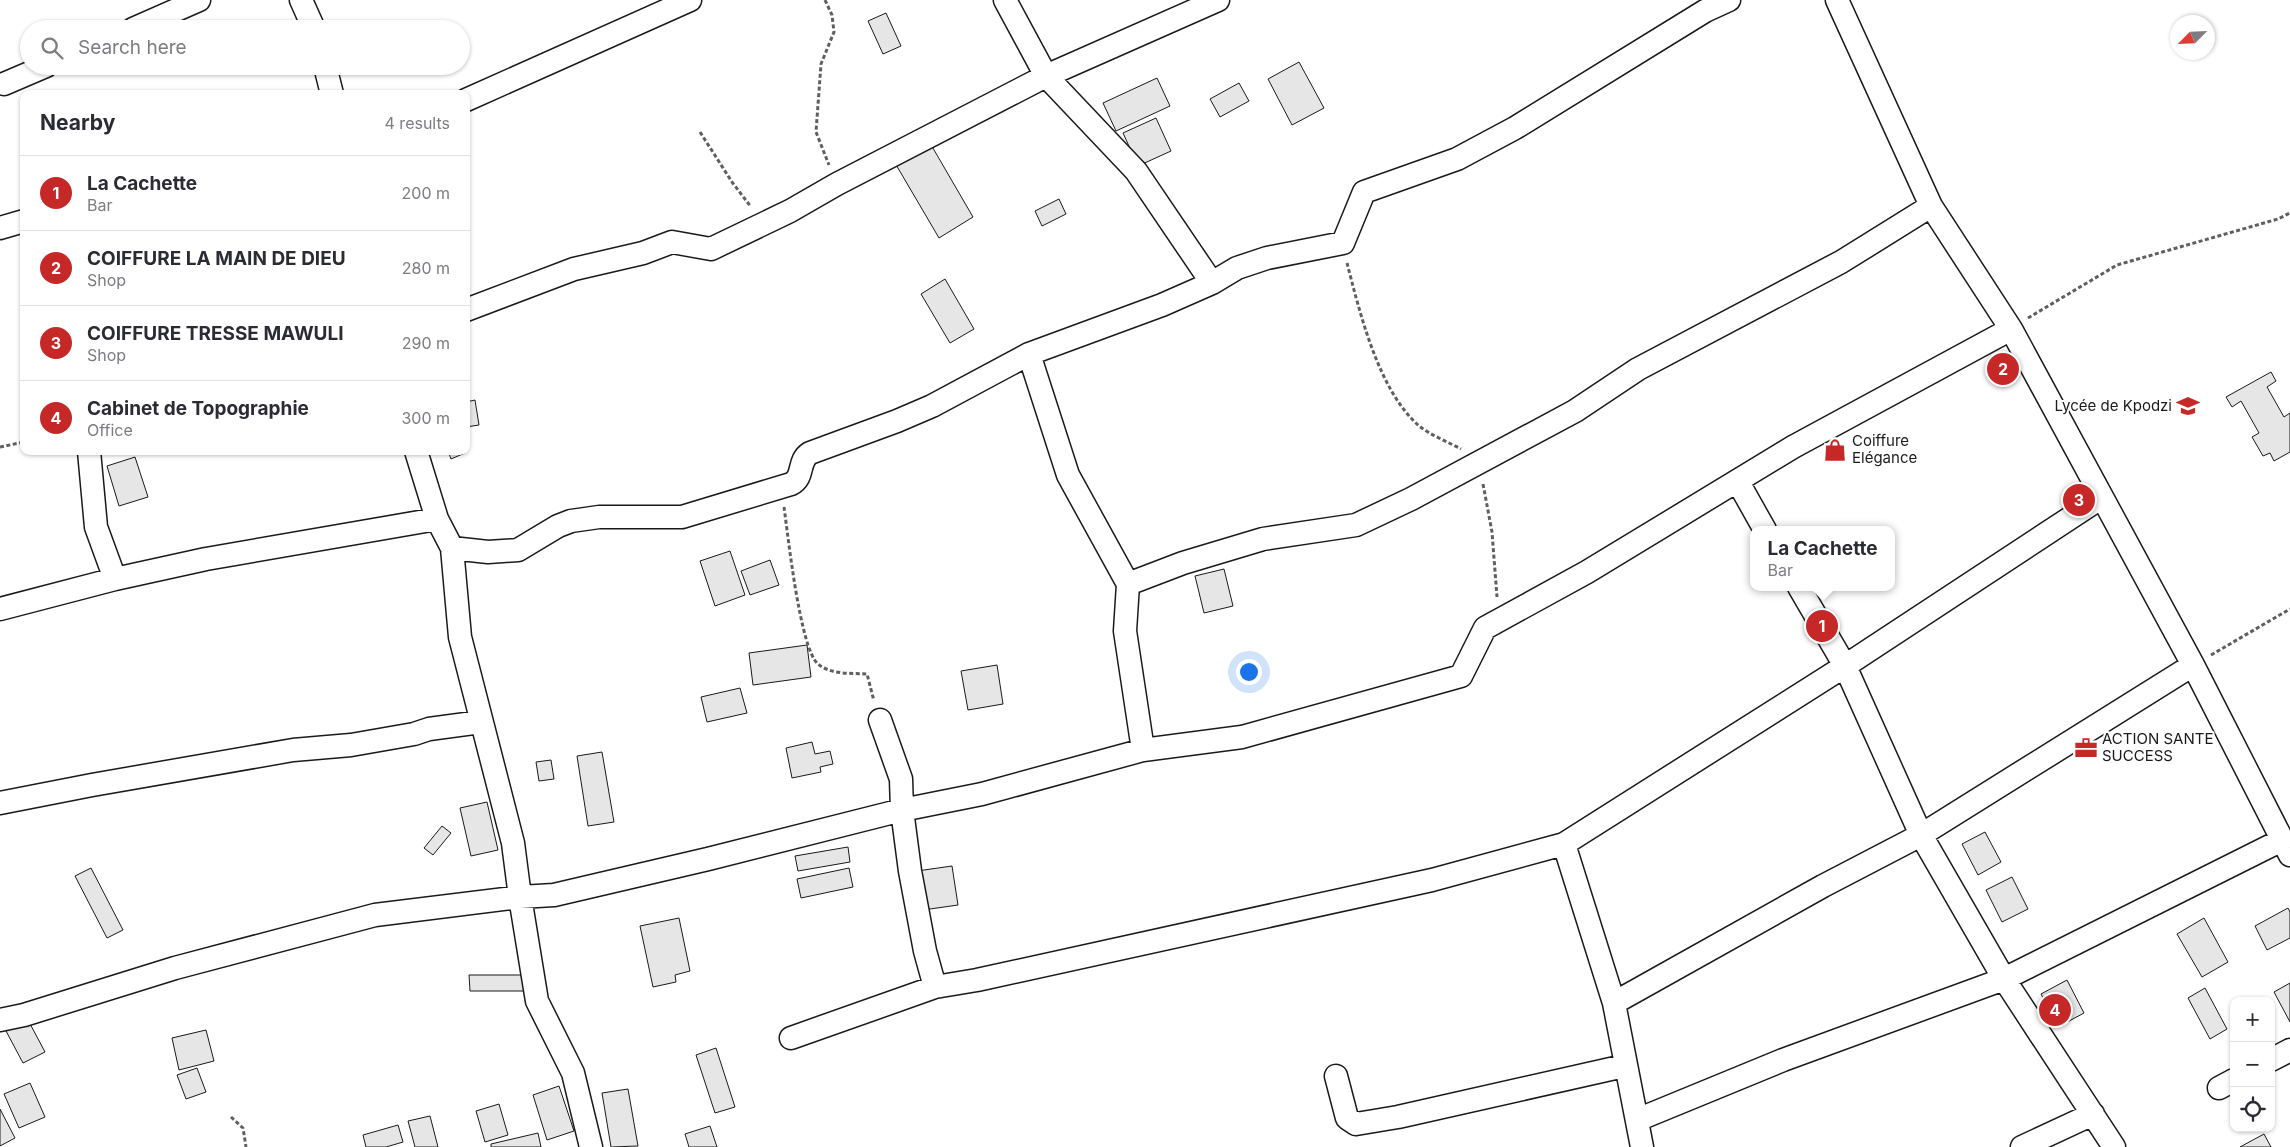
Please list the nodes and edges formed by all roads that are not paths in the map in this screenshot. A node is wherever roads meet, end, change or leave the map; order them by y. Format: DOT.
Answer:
graph roads {
  1 [pos="199,0"];
  2 [pos="302,0"];
  3 [pos="690,0"];
  4 [pos="1005,0"];
  5 [pos="1218,0"];
  6 [pos="1730,0"];
  7 [pos="1837,0"];
  8 [pos="153,20"];
  9 [pos="310,20"];
  10 [pos="25,75"];
  11 [pos="327,75"];
  12 [pos="1046,76"];
  13 [pos="4,84"];
  14 [pos="331,90"];
  15 [pos="470,98"];
  16 [pos="1931,206"];
  17 [pos="20,222"];
  18 [pos="0,228"];
  19 [pos="1212,283"];
  20 [pos="470,308"];
  21 [pos="2011,329"];
  22 [pos="1028,354"];
  23 [pos="89,455"];
  24 [pos="417,455"];
  25 [pos="1738,482"];
  26 [pos="2102,497"];
  27 [pos="437,519"];
  28 [pos="1763,526"];
  29 [pos="452,548"];
  30 [pos="115,579"];
  31 [pos="1128,584"];
  32 [pos="1801,591"];
  33 [pos="0,609"];
  34 [pos="2193,665"];
  35 [pos="1845,666"];
  36 [pos="880,720"];
  37 [pos="481,722"];
  38 [pos="1143,750"];
  39 [pos="0,803"];
  40 [pos="902,810"];
  41 [pos="1921,835"];
  42 [pos="1564,844"];
  43 [pos="2286,847"];
  44 [pos="520,897"];
  45 [pos="2004,979"];
  46 [pos="935,987"];
  47 [pos="1614,1002"];
  48 [pos="0,1020"];
  49 [pos="791,1038"];
  50 [pos="2290,1050"];
  51 [pos="2275,1058"];
  52 [pos="1624,1066"];
  53 [pos="1336,1076"];
  54 [pos="2093,1114"];
  55 [pos="1637,1120"];
  56 [pos="591,1147"];
  57 [pos="1642,1147"];
  58 [pos="2022,1147"];
  59 [pos="2114,1147"];
  1 -- 8 [label="street"];
  2 -- 9 [label="street"];
  3 -- 15 [label="street"];
  4 -- 12 [label="street"];
  5 -- 12 [label="street"];
  6 -- 19 [label="street"];
  7 -- 16 [label="street"];
  10 -- 13 [label="street"];
  11 -- 14 [label="street"];
  12 -- 19 [label="street"];
  12 -- 20 [label="street"];
  16 -- 21 [label="street"];
  16 -- 31 [label="street"];
  17 -- 18 [label="street"];
  19 -- 22 [label="street"];
  21 -- 25 [label="street"];
  21 -- 26 [label="street"];
  22 -- 29 [label="street"];
  22 -- 31 [label="street"];
  23 -- 30 [label="street"];
  24 -- 27 [label="street"];
  25 -- 28 [label="street"];
  25 -- 38 [label="street"];
  26 -- 34 [label="street"];
  26 -- 35 [label="street"];
  27 -- 29 [label="street"];
  27 -- 30 [label="street"];
  29 -- 37 [label="street"];
  30 -- 33 [label="street"];
  31 -- 38 [label="street"];
  32 -- 35 [label="street"];
  34 -- 41 [label="street"];
  34 -- 43 [label="street"];
  35 -- 41 [label="street"];
  35 -- 42 [label="street"];
  36 -- 40 [label="street"];
  37 -- 39 [label="street"];
  37 -- 44 [label="street"];
  38 -- 40 [label="street"];
  40 -- 44 [label="street"];
  40 -- 46 [label="street"];
  41 -- 45 [label="street"];
  41 -- 47 [label="street"];
  42 -- 46 [label="street"];
  42 -- 47 [label="street"];
  43 -- 45 [label="street"];
  44 -- 48 [label="street"];
  44 -- 56 [label="street"];
  45 -- 54 [label="street"];
  45 -- 55 [label="street"];
  46 -- 49 [label="street"];
  47 -- 52 [label="street"];
  50 -- 51 [label="street"];
  52 -- 53 [label="street"];
  52 -- 55 [label="street"];
  54 -- 58 [label="street"];
  54 -- 59 [label="street"];
  55 -- 57 [label="street"];
}
